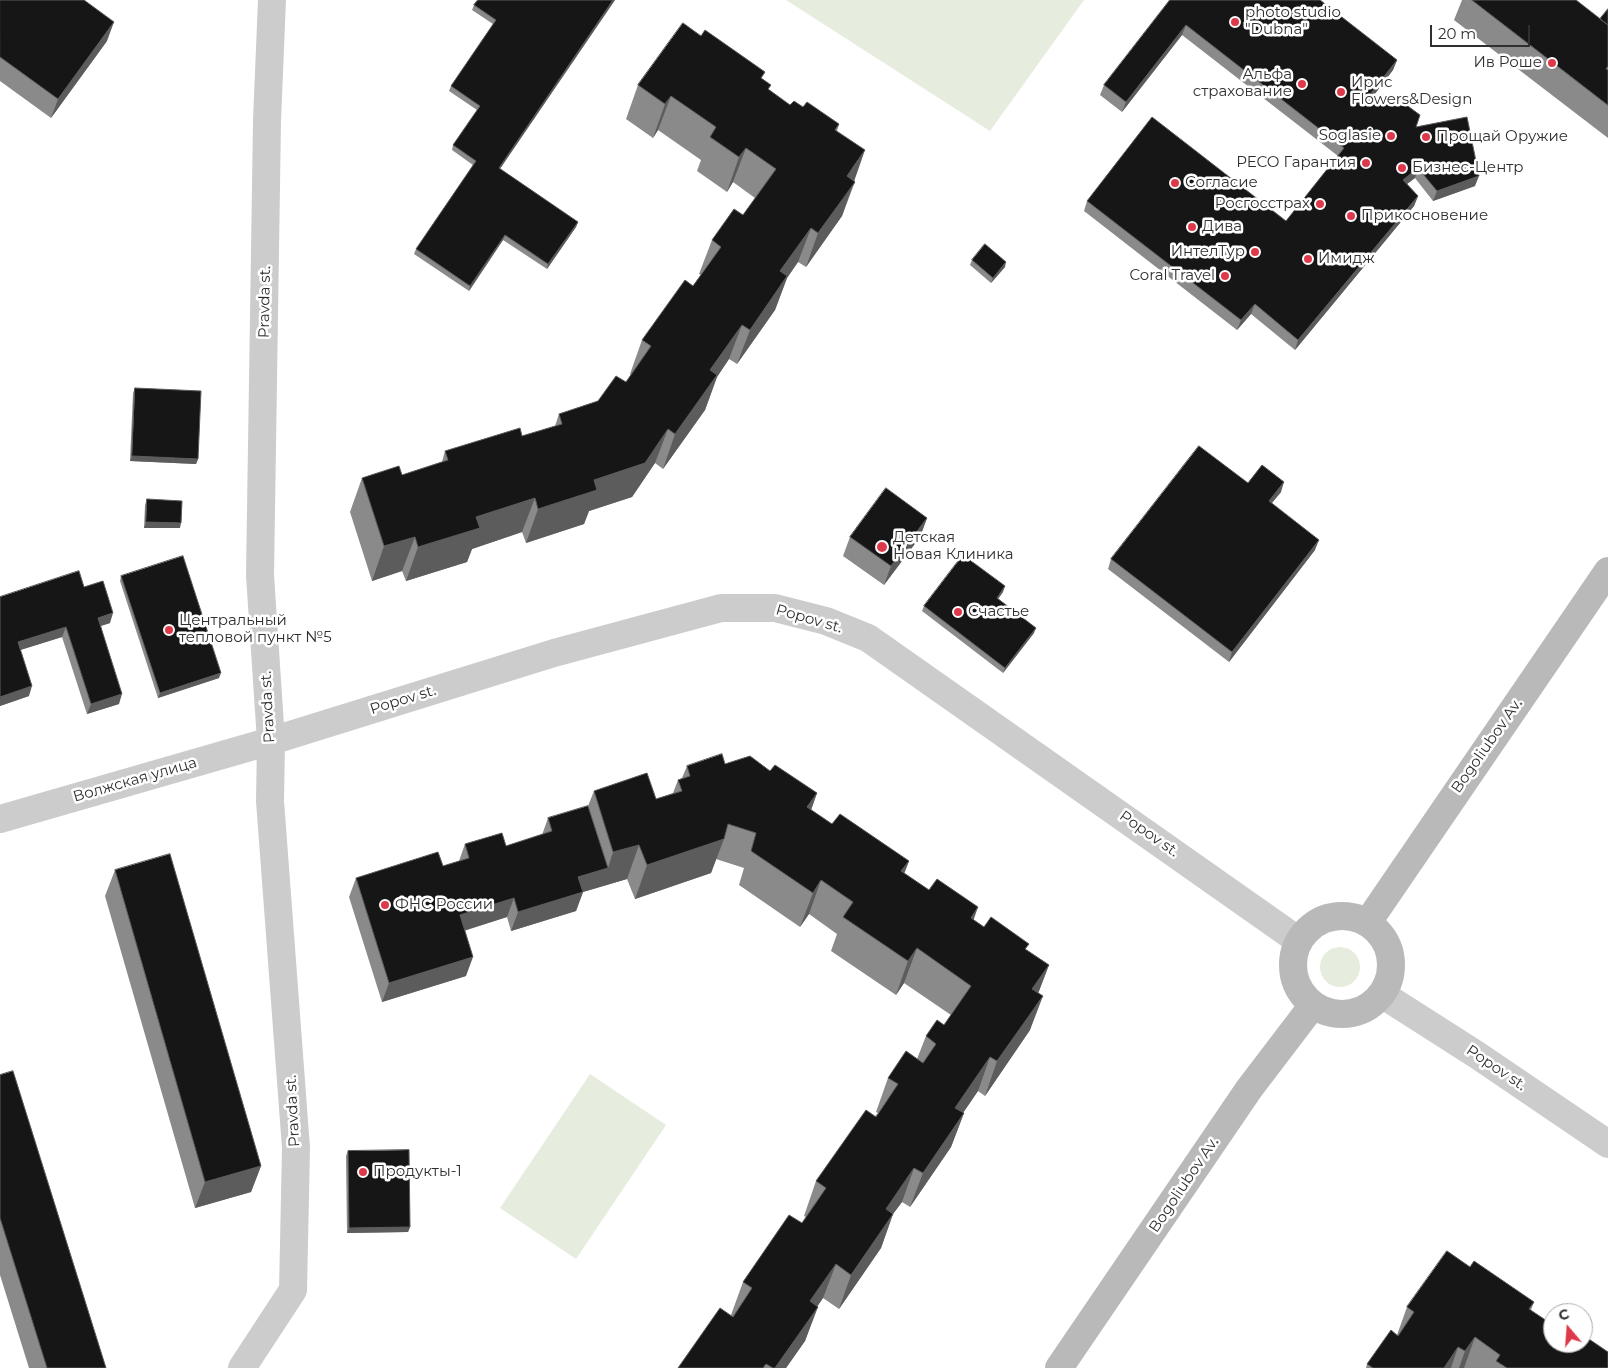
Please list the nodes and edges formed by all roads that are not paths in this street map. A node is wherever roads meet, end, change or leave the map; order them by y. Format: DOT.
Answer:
graph roads {
  1 [pos="272,0"];
  2 [pos="1608,571"];
  3 [pos="270,741"];
  4 [pos="0,819"];
  5 [pos="1368,922"];
  6 [pos="1299,940"];
  7 [pos="1383,995"];
  8 [pos="1313,1005"];
  9 [pos="1608,1144"];
  10 [pos="242,1368"];
  11 [pos="1058,1368"];
  1 -- 3 [label="street, Pravda st."];
  2 -- 5 [label="main road, Bogoliubov Av."];
  3 -- 4 [label="street, Волжская улица"];
  3 -- 6 [label="street, Popov st."];
  3 -- 10 [label="street, Pravda st."];
  5 -- 6 [label="main road"];
  5 -- 7 [label="main road"];
  6 -- 8 [label="main road"];
  7 -- 8 [label="main road"];
  7 -- 9 [label="street, Popov st."];
  8 -- 11 [label="main road, Bogoliubov Av."];
}
